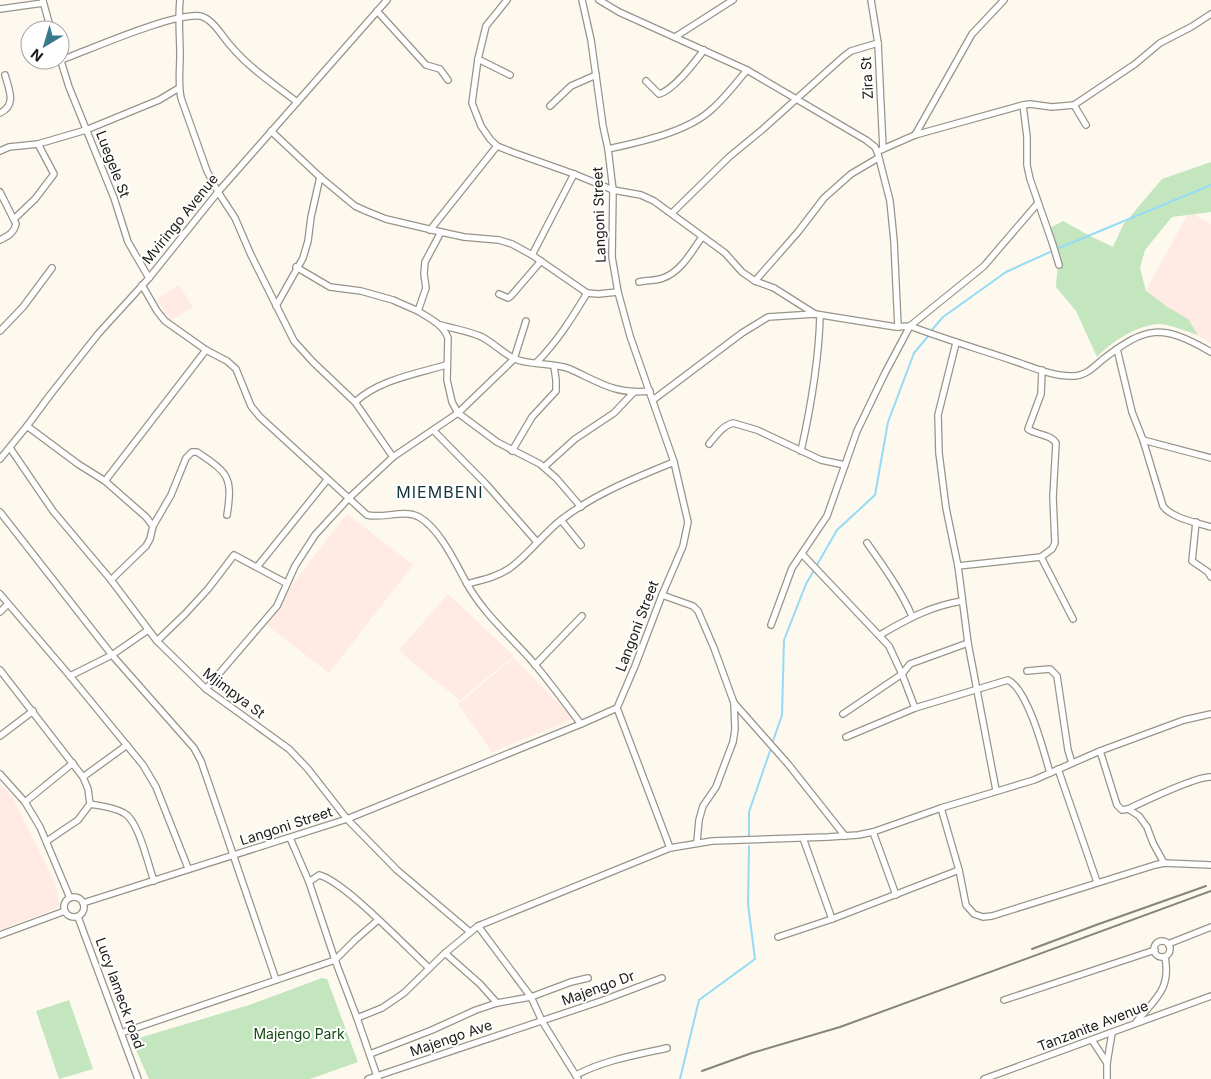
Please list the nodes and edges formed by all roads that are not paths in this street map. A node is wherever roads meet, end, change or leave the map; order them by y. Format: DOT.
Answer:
graph roads {
  1 [pos="180,0"];
  2 [pos="387,0"];
  3 [pos="507,0"];
  4 [pos="582,0"];
  5 [pos="599,0"];
  6 [pos="733,0"];
  7 [pos="871,0"];
  8 [pos="1004,0"];
  9 [pos="43,1"];
  10 [pos="0,9"];
  11 [pos="377,11"];
  12 [pos="1211,14"];
  13 [pos="178,18"];
  14 [pos="48,20"];
  15 [pos="675,37"];
  16 [pos="878,43"];
  17 [pos="704,50"];
  18 [pos="70,55"];
  19 [pos="478,59"];
  20 [pos="64,70"];
  21 [pos="747,70"];
  22 [pos="596,74"];
  23 [pos="5,75"];
  24 [pos="510,75"];
  25 [pos="448,80"];
  26 [pos="646,81"];
  27 [pos="179,88"];
  28 [pos="796,100"];
  29 [pos="297,102"];
  30 [pos="1023,105"];
  31 [pos="1074,105"];
  32 [pos="550,106"];
  33 [pos="0,113"];
  34 [pos="1086,126"];
  35 [pos="86,130"];
  36 [pos="271,130"];
  37 [pos="915,135"];
  38 [pos="38,144"];
  39 [pos="497,146"];
  40 [pos="608,148"];
  41 [pos="883,148"];
  42 [pos="0,151"];
  43 [pos="878,156"];
  44 [pos="574,174"];
  45 [pos="320,177"];
  46 [pos="613,190"];
  47 [pos="0,192"];
  48 [pos="218,192"];
  49 [pos="1038,203"];
  50 [pos="672,213"];
  51 [pos="14,219"];
  52 [pos="430,230"];
  53 [pos="441,232"];
  54 [pos="702,237"];
  55 [pos="0,240"];
  56 [pos="532,255"];
  57 [pos="541,261"];
  58 [pos="1059,266"];
  59 [pos="52,268"];
  60 [pos="296,268"];
  61 [pos="149,278"];
  62 [pos="755,281"];
  63 [pos="639,282"];
  64 [pos="142,285"];
  65 [pos="618,292"];
  66 [pos="587,293"];
  67 [pos="499,294"];
  68 [pos="276,306"];
  69 [pos="418,311"];
  70 [pos="818,314"];
  71 [pos="526,321"];
  72 [pos="441,325"];
  73 [pos="910,326"];
  74 [pos="898,327"];
  75 [pos="0,331"];
  76 [pos="956,343"];
  77 [pos="1117,349"];
  78 [pos="206,350"];
  79 [pos="1211,352"];
  80 [pos="514,359"];
  81 [pos="536,362"];
  82 [pos="446,365"];
  83 [pos="554,366"];
  84 [pos="1042,370"];
  85 [pos="650,391"];
  86 [pos="634,392"];
  87 [pos="653,400"];
  88 [pos="355,402"];
  89 [pos="458,413"];
  90 [pos="27,426"];
  91 [pos="434,431"];
  92 [pos="1143,440"];
  93 [pos="709,444"];
  94 [pos="10,448"];
  95 [pos="512,451"];
  96 [pos="801,451"];
  97 [pos="393,457"];
  98 [pos="1211,458"];
  99 [pos="0,459"];
  100 [pos="674,462"];
  101 [pos="845,465"];
  102 [pos="544,468"];
  103 [pos="105,480"];
  104 [pos="327,480"];
  105 [pos="348,500"];
  106 [pos="581,507"];
  107 [pos="0,512"];
  108 [pos="227,515"];
  109 [pos="561,520"];
  110 [pos="1196,522"];
  111 [pos="153,526"];
  112 [pos="1211,528"];
  113 [pos="537,542"];
  114 [pos="867,543"];
  115 [pos="580,545"];
  116 [pos="802,554"];
  117 [pos="1041,557"];
  118 [pos="257,566"];
  119 [pos="958,566"];
  120 [pos="1211,577"];
  121 [pos="111,580"];
  122 [pos="286,583"];
  123 [pos="467,584"];
  124 [pos="0,594"];
  125 [pos="662,595"];
  126 [pos="962,601"];
  127 [pos="8,604"];
  128 [pos="0,612"];
  129 [pos="582,616"];
  130 [pos="912,616"];
  131 [pos="1073,619"];
  132 [pos="771,625"];
  133 [pos="148,630"];
  134 [pos="880,635"];
  135 [pos="157,641"];
  136 [pos="968,643"];
  137 [pos="112,655"];
  138 [pos="535,665"];
  139 [pos="0,670"];
  140 [pos="1027,671"];
  141 [pos="902,674"];
  142 [pos="70,676"];
  143 [pos="206,689"];
  144 [pos="976,689"];
  145 [pos="734,703"];
  146 [pos="616,708"];
  147 [pos="915,708"];
  148 [pos="33,711"];
  149 [pos="843,714"];
  150 [pos="1211,714"];
  151 [pos="581,724"];
  152 [pos="0,736"];
  153 [pos="846,737"];
  154 [pos="127,745"];
  155 [pos="1100,751"];
  156 [pos="73,763"];
  157 [pos="1072,763"];
  158 [pos="1058,769"];
  159 [pos="1050,773"];
  160 [pos="0,774"];
  161 [pos="83,777"];
  162 [pos="1211,777"];
  163 [pos="996,790"];
  164 [pos="25,802"];
  165 [pos="90,804"];
  166 [pos="941,808"];
  167 [pos="1128,809"];
  168 [pos="347,819"];
  169 [pos="872,832"];
  170 [pos="845,836"];
  171 [pos="290,838"];
  172 [pos="803,838"];
  173 [pos="47,841"];
  174 [pos="697,842"];
  175 [pos="670,848"];
  176 [pos="234,856"];
  177 [pos="1164,864"];
  178 [pos="1211,865"];
  179 [pos="188,868"];
  180 [pos="959,870"];
  181 [pos="154,881"];
  182 [pos="309,882"];
  183 [pos="1097,882"];
  184 [pos="896,895"];
  185 [pos="70,898"];
  186 [pos="83,903"];
  187 [pos="65,911"];
  188 [pos="78,917"];
  189 [pos="832,919"];
  190 [pos="378,920"];
  191 [pos="478,926"];
  192 [pos="1211,927"];
  193 [pos="470,932"];
  194 [pos="0,934"];
  195 [pos="778,937"];
  196 [pos="1168,944"];
  197 [pos="1155,950"];
  198 [pos="445,953"];
  199 [pos="1165,957"];
  200 [pos="334,960"];
  201 [pos="429,968"];
  202 [pos="588,978"];
  203 [pos="662,978"];
  204 [pos="276,980"];
  205 [pos="1211,996"];
  206 [pos="531,997"];
  207 [pos="1004,1000"];
  208 [pos="497,1003"];
  209 [pos="357,1018"];
  210 [pos="542,1021"];
  211 [pos="1136,1022"];
  212 [pos="122,1033"];
  213 [pos="1112,1033"];
  214 [pos="1092,1040"];
  215 [pos="667,1048"];
  216 [pos="370,1054"];
  217 [pos="1107,1063"];
  218 [pos="577,1077"];
  219 [pos="377,1078"];
  220 [pos="138,1079"];
  221 [pos="368,1079"];
  222 [pos="984,1079"];
  223 [pos="1107,1079"];
  1 -- 13 [label="street"];
  2 -- 11 [label="street, Mviringo Avenue"];
  3 -- 19 [label="street"];
  4 -- 22 [label="street, Langoni Street"];
  5 -- 15 [label="street"];
  6 -- 15 [label="street"];
  7 -- 16 [label="street, Zira St"];
  8 -- 37 [label="street"];
  9 -- 10 [label="street"];
  9 -- 14 [label="street"];
  11 -- 25 [label="street"];
  11 -- 29 [label="street, Mviringo Avenue"];
  12 -- 31 [label="street"];
  13 -- 18 [label="street"];
  13 -- 27 [label="street"];
  13 -- 29 [label="street"];
  15 -- 17 [label="street"];
  16 -- 28 [label="street"];
  16 -- 41 [label="street, Zira St"];
  17 -- 21 [label="street"];
  17 -- 26 [label="street"];
  19 -- 24 [label="street"];
  19 -- 39 [label="street"];
  20 -- 35 [label="street, Luegele St"];
  21 -- 28 [label="street"];
  21 -- 40 [label="street"];
  22 -- 32 [label="street"];
  22 -- 40 [label="street, Langoni Street"];
  23 -- 33 [label="street"];
  27 -- 35 [label="street"];
  27 -- 48 [label="street"];
  28 -- 43 [label="street"];
  28 -- 50 [label="street"];
  29 -- 36 [label="street, Mviringo Avenue"];
  30 -- 31 [label="street"];
  30 -- 37 [label="street"];
  30 -- 49 [label="street"];
  31 -- 34 [label="street"];
  35 -- 38 [label="street"];
  35 -- 61 [label="street, Luegele St"];
  36 -- 45 [label="street"];
  36 -- 48 [label="street, Mviringo Avenue"];
  37 -- 41 [label="street"];
  38 -- 42 [label="street"];
  38 -- 51 [label="street"];
  39 -- 44 [label="street"];
  39 -- 52 [label="street"];
  40 -- 46 [label="street, Langoni Street"];
  41 -- 43 [label="street"];
  43 -- 62 [label="street"];
  43 -- 74 [label="street"];
  44 -- 46 [label="street"];
  44 -- 56 [label="street"];
  45 -- 52 [label="street"];
  45 -- 60 [label="street"];
  46 -- 50 [label="street"];
  46 -- 65 [label="street, Langoni Street"];
  47 -- 51 [label="street"];
  48 -- 61 [label="street, Mviringo Avenue"];
  48 -- 68 [label="street"];
  49 -- 58 [label="street"];
  49 -- 73 [label="street"];
  50 -- 54 [label="street"];
  51 -- 55 [label="street"];
  52 -- 53 [label="street"];
  53 -- 56 [label="street"];
  53 -- 69 [label="street"];
  54 -- 62 [label="street"];
  54 -- 63 [label="street"];
  56 -- 57 [label="street"];
  57 -- 66 [label="street"];
  57 -- 67 [label="street"];
  59 -- 75 [label="street"];
  60 -- 68 [label="street"];
  60 -- 69 [label="street"];
  61 -- 64 [label="street, Mviringo Avenue"];
  62 -- 70 [label="street"];
  64 -- 78 [label="street"];
  64 -- 90 [label="street, Mviringo Avenue"];
  65 -- 66 [label="street"];
  65 -- 85 [label="street, Langoni Street"];
  66 -- 81 [label="street"];
  68 -- 88 [label="street"];
  69 -- 72 [label="street"];
  70 -- 74 [label="street"];
  70 -- 87 [label="street"];
  70 -- 96 [label="street"];
  71 -- 80 [label="street"];
  72 -- 80 [label="street"];
  72 -- 82 [label="street"];
  73 -- 74 [label="street"];
  73 -- 76 [label="street"];
  73 -- 101 [label="street"];
  76 -- 84 [label="street"];
  76 -- 119 [label="street"];
  77 -- 79 [label="street"];
  77 -- 84 [label="street"];
  77 -- 92 [label="street"];
  78 -- 103 [label="street"];
  78 -- 104 [label="street"];
  80 -- 81 [label="street"];
  80 -- 89 [label="street"];
  81 -- 83 [label="street"];
  82 -- 88 [label="street"];
  82 -- 89 [label="street"];
  83 -- 86 [label="street"];
  83 -- 95 [label="street"];
  84 -- 117 [label="street"];
  85 -- 86 [label="street"];
  85 -- 87 [label="street, Langoni Street"];
  86 -- 102 [label="street"];
  87 -- 100 [label="street, Langoni Street"];
  88 -- 97 [label="street"];
  89 -- 91 [label="street"];
  89 -- 95 [label="street"];
  90 -- 94 [label="street, Mviringo Avenue"];
  90 -- 103 [label="street"];
  91 -- 97 [label="street"];
  91 -- 113 [label="street"];
  92 -- 98 [label="street"];
  92 -- 110 [label="street"];
  93 -- 96 [label="street"];
  94 -- 99 [label="street, Mviringo Avenue"];
  94 -- 121 [label="street, Mjimpya St"];
  95 -- 102 [label="street"];
  96 -- 101 [label="street"];
  97 -- 105 [label="street"];
  100 -- 106 [label="street"];
  100 -- 125 [label="street, Langoni Street"];
  101 -- 116 [label="street"];
  102 -- 106 [label="street"];
  103 -- 111 [label="street"];
  104 -- 105 [label="street"];
  104 -- 118 [label="street"];
  105 -- 122 [label="street"];
  105 -- 123 [label="street"];
  106 -- 109 [label="street"];
  107 -- 137 [label="street"];
  108 -- 111 [label="street"];
  109 -- 113 [label="street"];
  109 -- 115 [label="street"];
  110 -- 112 [label="street"];
  110 -- 120 [label="street"];
  111 -- 121 [label="street"];
  113 -- 123 [label="street"];
  114 -- 130 [label="street"];
  116 -- 132 [label="street"];
  116 -- 134 [label="street"];
  117 -- 119 [label="street"];
  117 -- 131 [label="street"];
  118 -- 122 [label="street"];
  118 -- 135 [label="street"];
  119 -- 126 [label="street"];
  121 -- 133 [label="street, Mjimpya St"];
  122 -- 143 [label="street"];
  123 -- 138 [label="street"];
  124 -- 127 [label="street"];
  125 -- 145 [label="street"];
  125 -- 146 [label="street, Langoni Street"];
  126 -- 130 [label="street"];
  126 -- 136 [label="street"];
  127 -- 128 [label="street"];
  127 -- 142 [label="street"];
  129 -- 138 [label="street"];
  130 -- 134 [label="street"];
  133 -- 135 [label="street, Mjimpya St"];
  133 -- 137 [label="street"];
  134 -- 141 [label="street"];
  135 -- 143 [label="street, Mjimpya St"];
  136 -- 141 [label="street"];
  136 -- 144 [label="street"];
  137 -- 142 [label="street"];
  137 -- 176 [label="street"];
  138 -- 151 [label="street"];
  139 -- 148 [label="street"];
  140 -- 157 [label="street"];
  141 -- 147 [label="street"];
  141 -- 149 [label="street"];
  142 -- 154 [label="street"];
  143 -- 168 [label="street, Mjimpya St"];
  144 -- 147 [label="street"];
  144 -- 159 [label="street"];
  144 -- 163 [label="street"];
  145 -- 170 [label="street"];
  145 -- 174 [label="street"];
  146 -- 151 [label="street, Langoni Street"];
  146 -- 175 [label="street"];
  147 -- 153 [label="street"];
  148 -- 152 [label="street"];
  148 -- 156 [label="street"];
  150 -- 155 [label="street"];
  151 -- 168 [label="street, Langoni Street"];
  154 -- 161 [label="street"];
  154 -- 179 [label="street"];
  155 -- 157 [label="street"];
  155 -- 167 [label="street"];
  156 -- 161 [label="street"];
  156 -- 164 [label="street"];
  157 -- 158 [label="street"];
  158 -- 159 [label="street"];
  158 -- 183 [label="street"];
  159 -- 163 [label="street"];
  160 -- 164 [label="street"];
  161 -- 165 [label="street"];
  162 -- 167 [label="street"];
  163 -- 166 [label="street"];
  164 -- 173 [label="street"];
  165 -- 173 [label="street"];
  165 -- 181 [label="street"];
  166 -- 169 [label="street"];
  166 -- 180 [label="street"];
  167 -- 177 [label="street"];
  168 -- 171 [label="street, Langoni Street"];
  168 -- 193 [label="street, Mjimpya St"];
  169 -- 170 [label="street"];
  169 -- 184 [label="street"];
  170 -- 172 [label="street"];
  171 -- 176 [label="street, Langoni Street"];
  171 -- 182 [label="street"];
  172 -- 174 [label="street"];
  172 -- 189 [label="street"];
  173 -- 185 [label="street"];
  174 -- 175 [label="street"];
  175 -- 191 [label="street"];
  176 -- 179 [label="street, Langoni Street"];
  176 -- 204 [label="street"];
  177 -- 178 [label="street"];
  177 -- 183 [label="street"];
  179 -- 181 [label="street, Langoni Street"];
  180 -- 183 [label="street"];
  180 -- 184 [label="street"];
  181 -- 186 [label="street, Langoni Street"];
  182 -- 190 [label="street"];
  182 -- 200 [label="street"];
  184 -- 189 [label="street"];
  185 -- 186 [label="street"];
  185 -- 187 [label="street"];
  186 -- 188 [label="street"];
  187 -- 188 [label="street"];
  187 -- 194 [label="street"];
  188 -- 212 [label="street, Lucy lameck road"];
  189 -- 195 [label="street"];
  190 -- 200 [label="street"];
  190 -- 201 [label="street"];
  191 -- 193 [label="street"];
  191 -- 206 [label="street"];
  192 -- 196 [label="street"];
  193 -- 198 [label="street"];
  196 -- 197 [label="street"];
  196 -- 199 [label="street"];
  197 -- 199 [label="street"];
  197 -- 207 [label="street"];
  198 -- 201 [label="street"];
  198 -- 208 [label="street"];
  199 -- 211 [label="street"];
  200 -- 204 [label="street"];
  200 -- 209 [label="street"];
  201 -- 209 [label="street"];
  202 -- 206 [label="street"];
  203 -- 210 [label="street, Majengo Dr"];
  204 -- 212 [label="street"];
  205 -- 211 [label="street, Tanzanite Avenue"];
  206 -- 208 [label="street"];
  206 -- 210 [label="street"];
  208 -- 216 [label="street"];
  209 -- 216 [label="street"];
  210 -- 218 [label="street"];
  210 -- 219 [label="street, Majengo Ave"];
  211 -- 213 [label="street, Tanzanite Avenue"];
  212 -- 220 [label="street, Lucy lameck road"];
  213 -- 214 [label="street, Tanzanite Avenue"];
  213 -- 217 [label="street"];
  214 -- 217 [label="street"];
  214 -- 222 [label="street, Tanzanite Avenue"];
  215 -- 218 [label="street"];
  216 -- 219 [label="street"];
  217 -- 223 [label="street"];
  219 -- 221 [label="street, Majengo Ave"];
}
